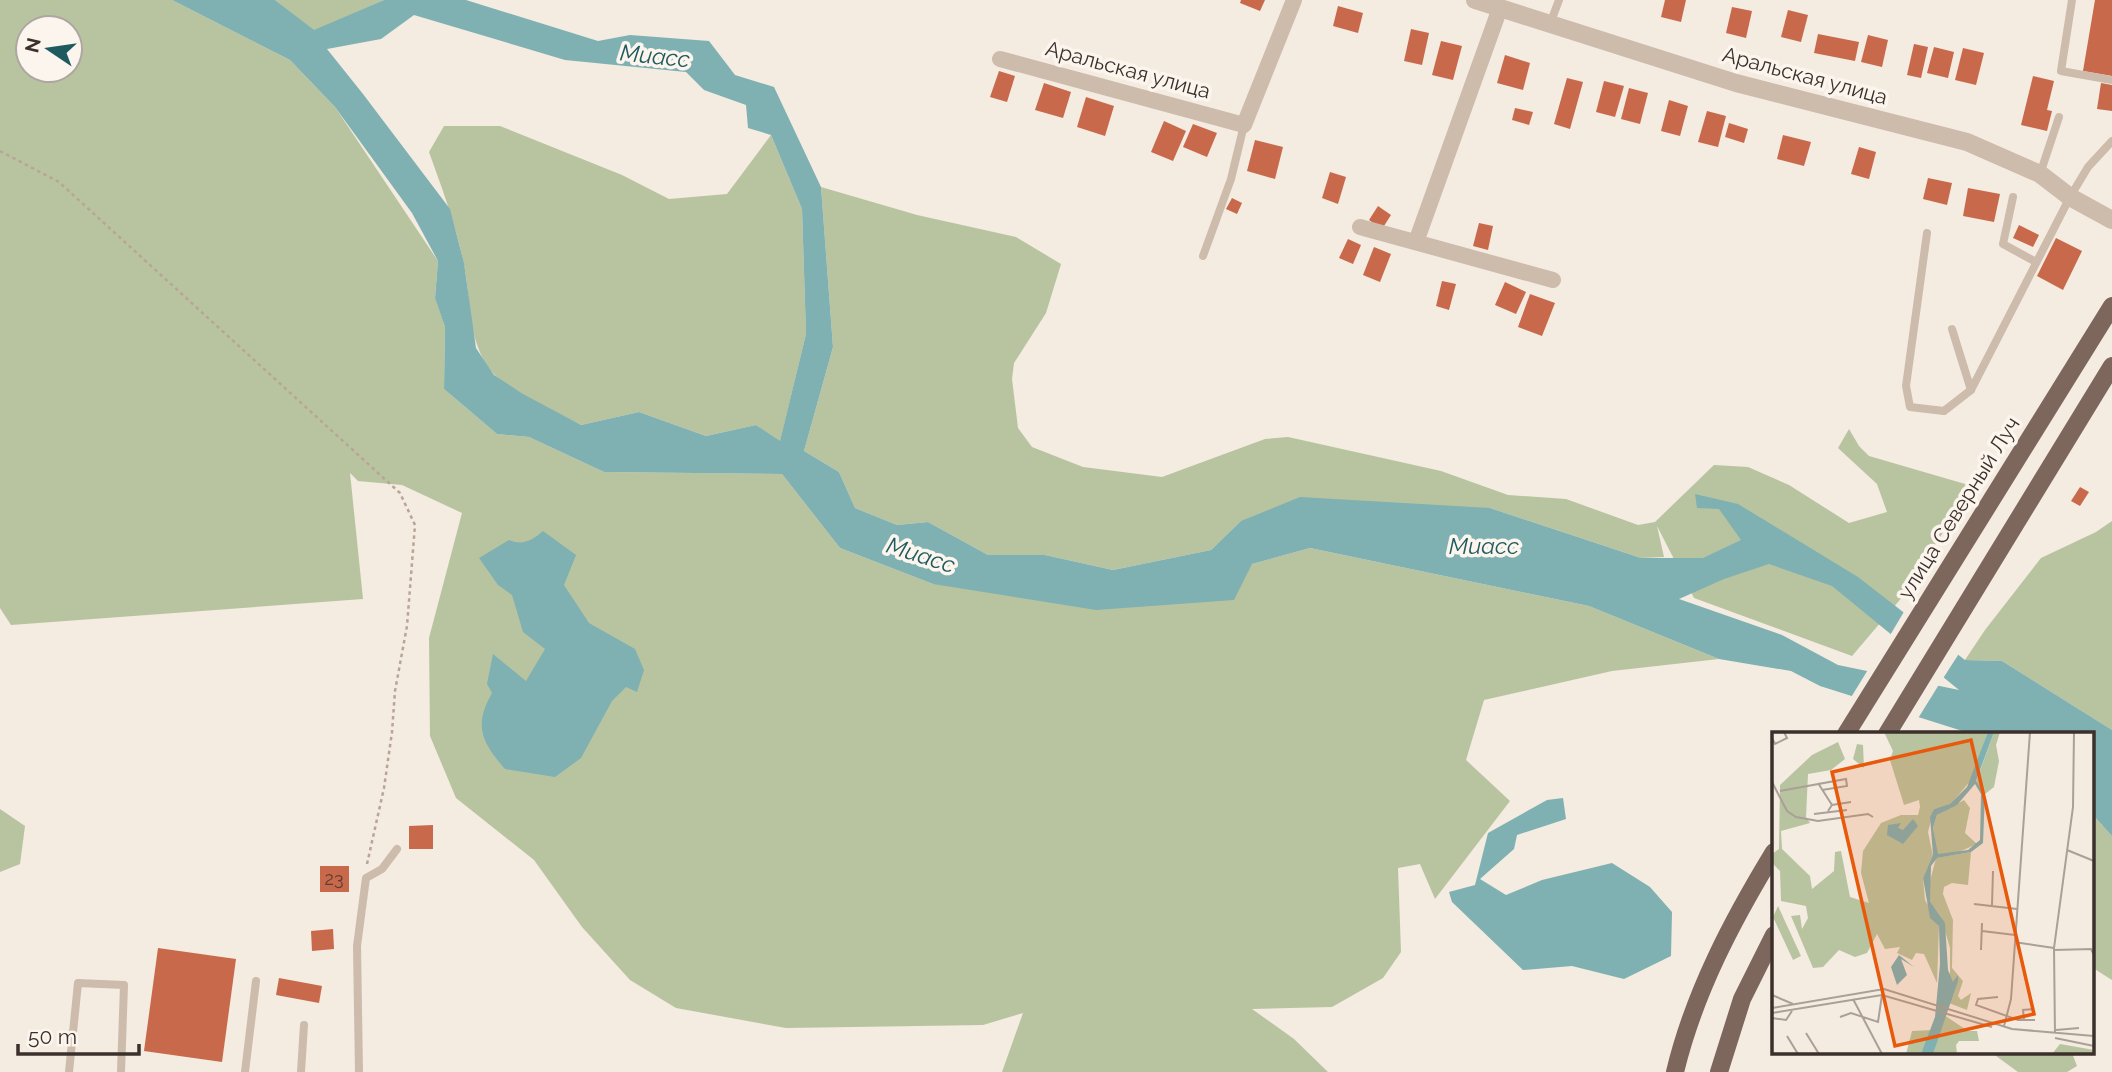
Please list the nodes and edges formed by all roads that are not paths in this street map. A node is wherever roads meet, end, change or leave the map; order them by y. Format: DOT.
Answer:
graph roads {
  1 [pos="1294,0"];
  2 [pos="1475,0"];
  3 [pos="1559,0"];
  4 [pos="2072,0"];
  5 [pos="1500,8"];
  6 [pos="1550,24"];
  7 [pos="1000,59"];
  8 [pos="2112,80"];
  9 [pos="2059,117"];
  10 [pos="1244,125"];
  11 [pos="2112,141"];
  12 [pos="2040,174"];
  13 [pos="2013,197"];
  14 [pos="2070,197"];
  15 [pos="2112,220"];
  16 [pos="1360,227"];
  17 [pos="1927,233"];
  18 [pos="1416,242"];
  19 [pos="1203,256"];
  20 [pos="2036,262"];
  21 [pos="1553,280"];
  22 [pos="2112,306"];
  23 [pos="1952,329"];
  24 [pos="2112,366"];
  25 [pos="1971,390"];
  26 [pos="1847,732"];
  27 [pos="1888,732"];
  28 [pos="397,849"];
  29 [pos="1772,855"];
  30 [pos="1772,939"];
  31 [pos="256,981"];
  32 [pos="304,1025"];
  33 [pos="69,1072"];
  34 [pos="121,1072"];
  35 [pos="245,1072"];
  36 [pos="301,1072"];
  37 [pos="359,1072"];
  38 [pos="1675,1072"];
  39 [pos="1719,1072"];
  1 -- 10 [label="street"];
  2 -- 5 [label="street, Аральская улица"];
  3 -- 6 [label="lane"];
  4 -- 8 [label="lane"];
  5 -- 6 [label="street, Аральская улица"];
  5 -- 18 [label="street"];
  6 -- 12 [label="street, Аральская улица"];
  7 -- 10 [label="street, Аральская улица"];
  9 -- 12 [label="lane"];
  10 -- 19 [label="lane"];
  11 -- 14 [label="lane"];
  12 -- 14 [label="street, Аральская улица"];
  13 -- 20 [label="lane"];
  14 -- 15 [label="street, Аральская улица"];
  14 -- 20 [label="lane"];
  16 -- 18 [label="street"];
  17 -- 25 [label="lane"];
  18 -- 21 [label="street"];
  20 -- 25 [label="lane"];
  22 -- 26 [label="main road, улица Северный Луч"];
  23 -- 25 [label="lane"];
  24 -- 27 [label="main road"];
  28 -- 37 [label="lane"];
  29 -- 38 [label="main road"];
  30 -- 39 [label="main road"];
  31 -- 35 [label="lane"];
  32 -- 36 [label="lane"];
  33 -- 34 [label="lane"];
}
